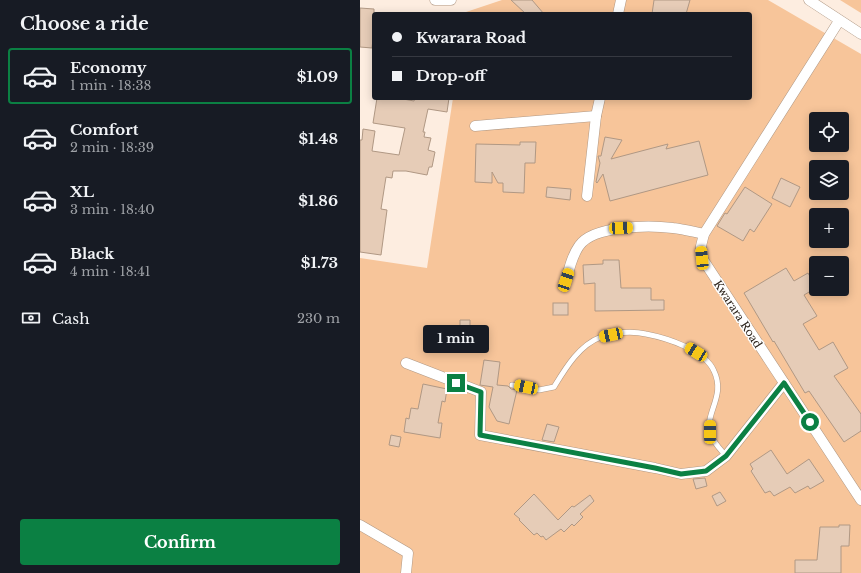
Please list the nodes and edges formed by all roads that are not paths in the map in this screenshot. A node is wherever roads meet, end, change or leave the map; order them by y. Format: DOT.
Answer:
graph roads {
  1 [pos="435,0"];
  2 [pos="450,0"];
  3 [pos="621,0"];
  4 [pos="809,0"];
  5 [pos="618,12"];
  6 [pos="839,21"];
  7 [pos="861,34"];
  8 [pos="600,100"];
  9 [pos="596,116"];
  10 [pos="474,126"];
  11 [pos="587,196"];
  12 [pos="704,234"];
  13 [pos="566,280"];
  14 [pos="406,363"];
  15 [pos="784,383"];
  16 [pos="512,384"];
  17 [pos="726,456"];
  18 [pos="861,500"];
  19 [pos="360,525"];
  20 [pos="406,573"];
  1 -- 2 [label="street"];
  3 -- 5 [label="street"];
  4 -- 6 [label="street"];
  6 -- 7 [label="street"];
  6 -- 12 [label="street, Kwarara Road"];
  8 -- 9 [label="street"];
  9 -- 10 [label="street"];
  9 -- 11 [label="street"];
  12 -- 13 [label="street"];
  12 -- 15 [label="street, Kwarara Road"];
  14 -- 17 [label="street"];
  15 -- 17 [label="street"];
  15 -- 18 [label="street, Kwarara Road"];
  16 -- 17 [label="lane"];
  19 -- 20 [label="street"];
}
